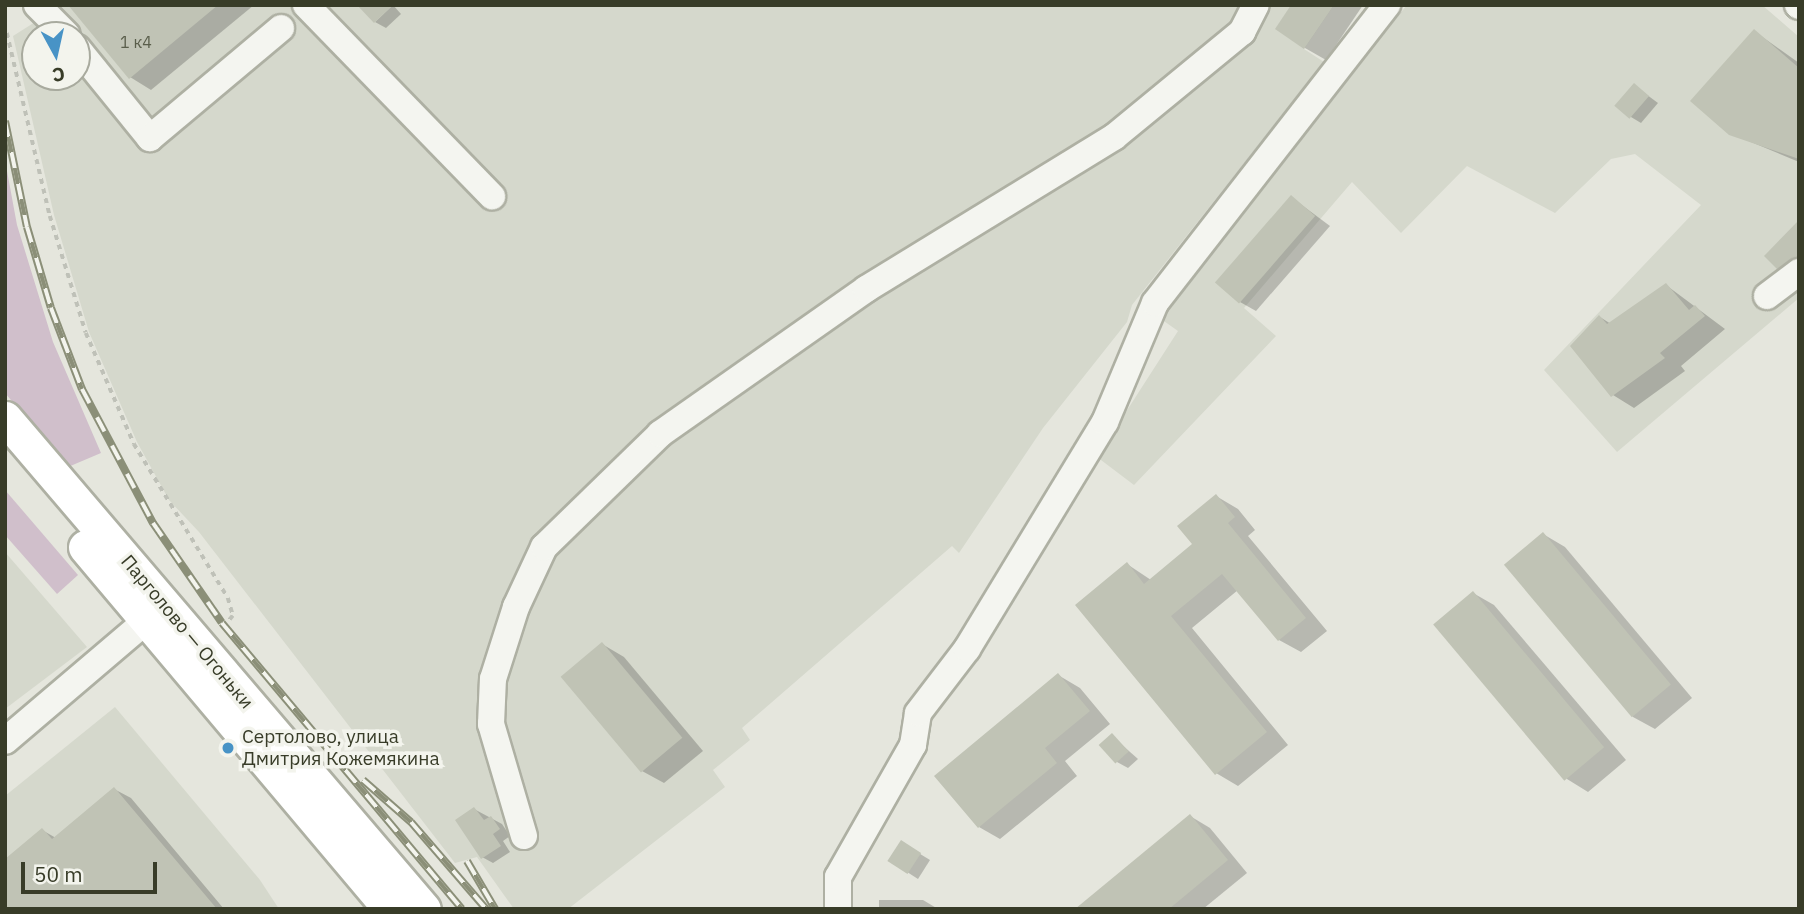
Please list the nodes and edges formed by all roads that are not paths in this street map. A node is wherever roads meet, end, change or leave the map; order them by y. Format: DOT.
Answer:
graph roads {
  1 [pos="37,5"];
  2 [pos="306,5"];
  3 [pos="1256,5"];
  4 [pos="1387,5"];
  5 [pos="53,21"];
  6 [pos="281,28"];
  7 [pos="91,65"];
  8 [pos="492,196"];
  9 [pos="1799,272"];
  10 [pos="1767,296"];
  11 [pos="5,418"];
  12 [pos="5,453"];
  13 [pos="156,613"];
  14 [pos="5,741"];
  15 [pos="524,836"];
  16 [pos="390,909"];
  17 [pos="424,909"];
  18 [pos="838,909"];
  1 -- 5 [label="street"];
  2 -- 8 [label="street"];
  3 -- 15 [label="street"];
  4 -- 18 [label="street"];
  6 -- 7 [label="street"];
  9 -- 10 [label="street"];
  11 -- 13 [label="main road, Парголово — Огоньки"];
  12 -- 13 [label="main road, Парголово — Огоньки"];
  13 -- 14 [label="street"];
  13 -- 16 [label="main road, Парголово — Огоньки"];
  13 -- 17 [label="main road, Парголово — Огоньки"];
}
